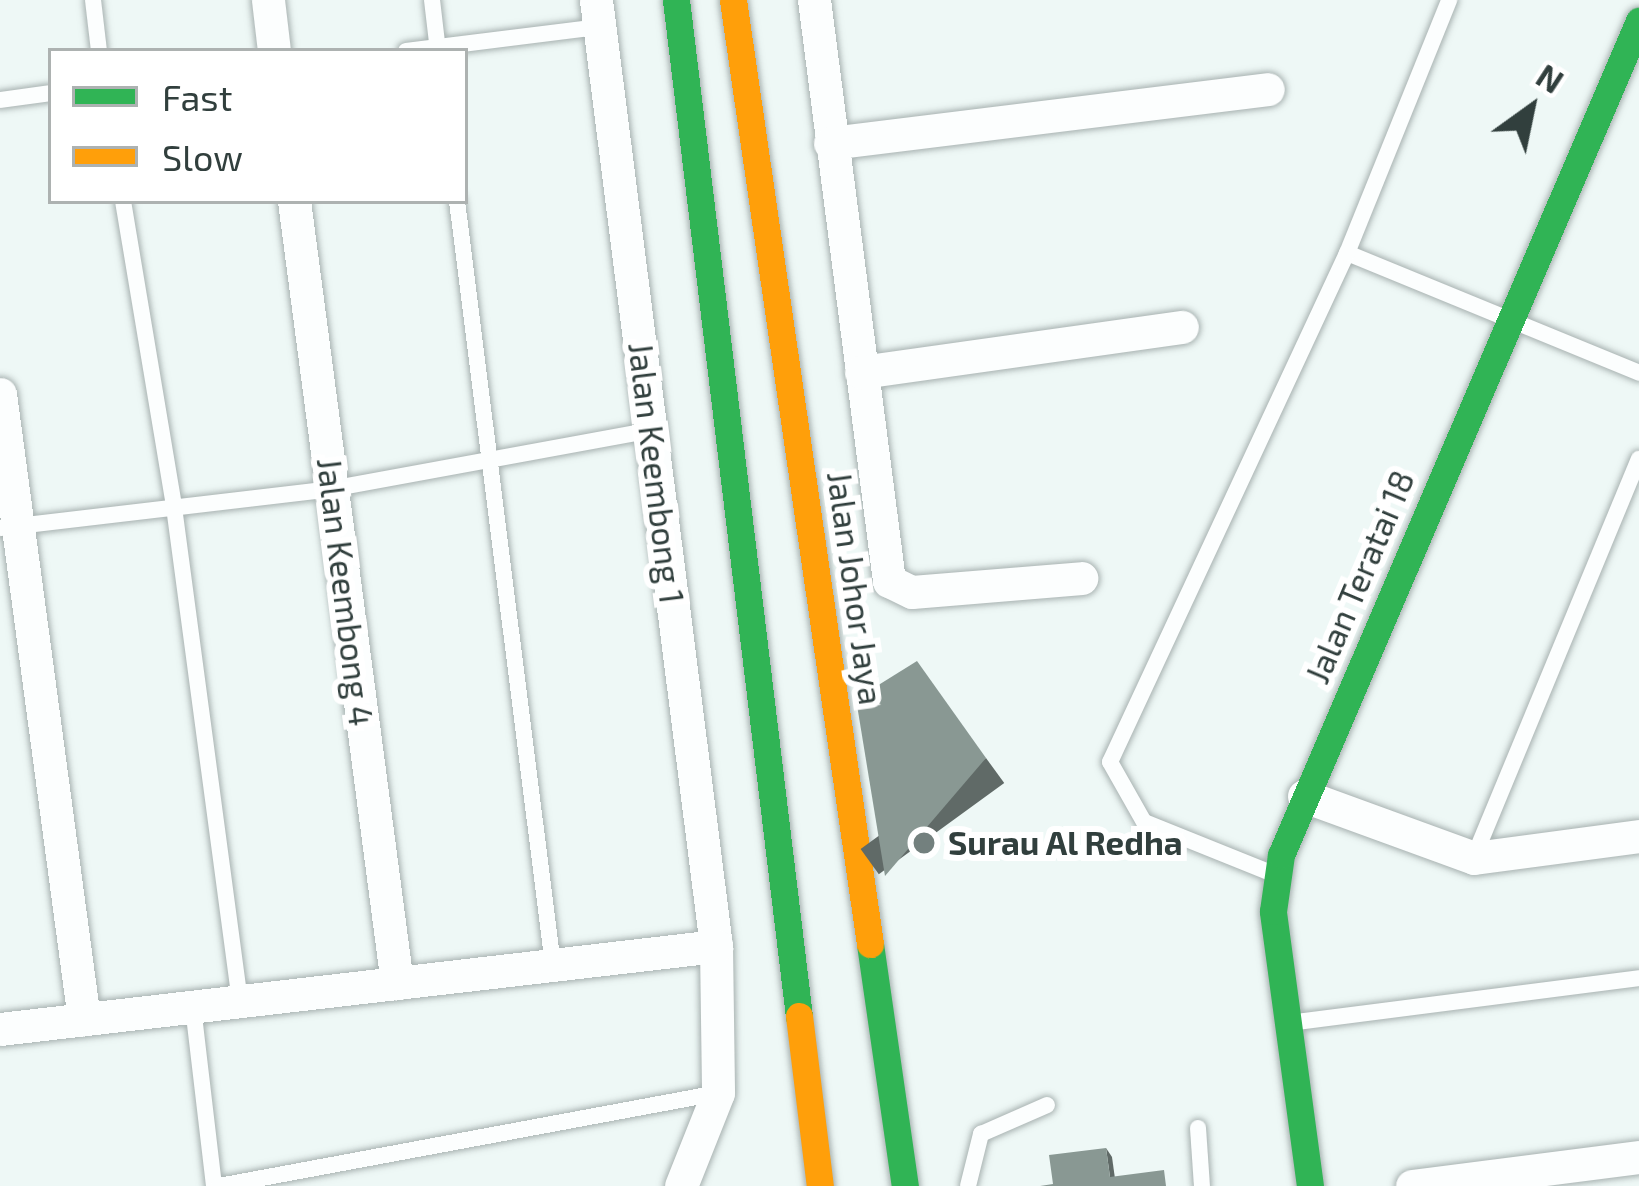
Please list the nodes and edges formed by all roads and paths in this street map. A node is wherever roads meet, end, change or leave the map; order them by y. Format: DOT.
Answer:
graph roads {
  1 [pos="93,0"];
  2 [pos="268,0"];
  3 [pos="432,0"];
  4 [pos="676,0"];
  5 [pos="733,0"];
  6 [pos="814,0"];
  7 [pos="1449,0"];
  8 [pos="598,14"];
  9 [pos="1639,21"];
  10 [pos="99,48"];
  11 [pos="274,48"];
  12 [pos="438,48"];
  13 [pos="443,48"];
  14 [pos="1268,89"];
  15 [pos="48,93"];
  16 [pos="0,100"];
  17 [pos="830,143"];
  18 [pos="124,204"];
  19 [pos="294,204"];
  20 [pos="457,204"];
  21 [pos="1346,253"];
  22 [pos="1510,320"];
  23 [pos="1182,327"];
  24 [pos="861,372"];
  25 [pos="1639,373"];
  26 [pos="0,394"];
  27 [pos="651,430"];
  28 [pos="1639,459"];
  29 [pos="489,464"];
  30 [pos="332,488"];
  31 [pos="174,507"];
  32 [pos="9,527"];
  33 [pos="1082,578"];
  34 [pos="1304,796"];
  35 [pos="1639,836"];
  36 [pos="1474,858"];
  37 [pos="1277,875"];
  38 [pos="716,946"];
  39 [pos="554,965"];
  40 [pos="1639,978"];
  41 [pos="397,983"];
  42 [pos="240,1001"];
  43 [pos="193,1007"];
  44 [pos="84,1019"];
  45 [pos="1288,1024"];
  46 [pos="0,1029"];
  47 [pos="718,1093"];
  48 [pos="1047,1105"];
  49 [pos="1198,1128"];
  50 [pos="1639,1157"];
  51 [pos="216,1186"];
  52 [pos="681,1186"];
  53 [pos="820,1186"];
  54 [pos="905,1186"];
  55 [pos="968,1186"];
  56 [pos="1202,1186"];
  57 [pos="1310,1186"];
  58 [pos="1412,1186"];
  1 -- 10 [label="lane"];
  2 -- 11 [label="street"];
  3 -- 12 [label="lane"];
  4 -- 53 [label="main road"];
  5 -- 54 [label="main road, Jalan Johor Jaya"];
  6 -- 17 [label="street"];
  7 -- 21 [label="lane"];
  8 -- 13 [label="lane"];
  8 -- 27 [label="street, Jalan Keembong 1"];
  9 -- 22 [label="main road, Jalan Teratai 18"];
  14 -- 17 [label="street"];
  15 -- 16 [label="lane"];
  17 -- 24 [label="street"];
  18 -- 31 [label="lane"];
  19 -- 30 [label="street, Jalan Keembong 4"];
  20 -- 29 [label="lane"];
  21 -- 22 [label="lane"];
  21 -- 37 [label="lane"];
  22 -- 25 [label="lane"];
  22 -- 34 [label="main road, Jalan Teratai 18"];
  23 -- 24 [label="street"];
  24 -- 33 [label="street"];
  26 -- 32 [label="street"];
  27 -- 29 [label="lane"];
  27 -- 38 [label="street, Jalan Keembong 1"];
  28 -- 36 [label="lane"];
  29 -- 30 [label="lane"];
  29 -- 39 [label="lane"];
  30 -- 31 [label="lane"];
  30 -- 41 [label="street, Jalan Keembong 4"];
  31 -- 32 [label="lane"];
  31 -- 42 [label="lane"];
  32 -- 44 [label="street"];
  34 -- 36 [label="street"];
  34 -- 37 [label="main road, Jalan Teratai 18"];
  35 -- 36 [label="street"];
  37 -- 45 [label="main road, Jalan Teratai 18"];
  38 -- 39 [label="street"];
  38 -- 47 [label="street, Jalan Keembong 1"];
  39 -- 41 [label="street"];
  40 -- 45 [label="lane"];
  41 -- 42 [label="street"];
  42 -- 43 [label="street"];
  43 -- 44 [label="street"];
  43 -- 51 [label="lane"];
  44 -- 46 [label="street"];
  45 -- 57 [label="main road, Jalan Teratai 18"];
  47 -- 51 [label="lane"];
  47 -- 52 [label="street"];
  48 -- 55 [label="lane"];
  49 -- 56 [label="lane"];
  50 -- 58 [label="street"];
}
